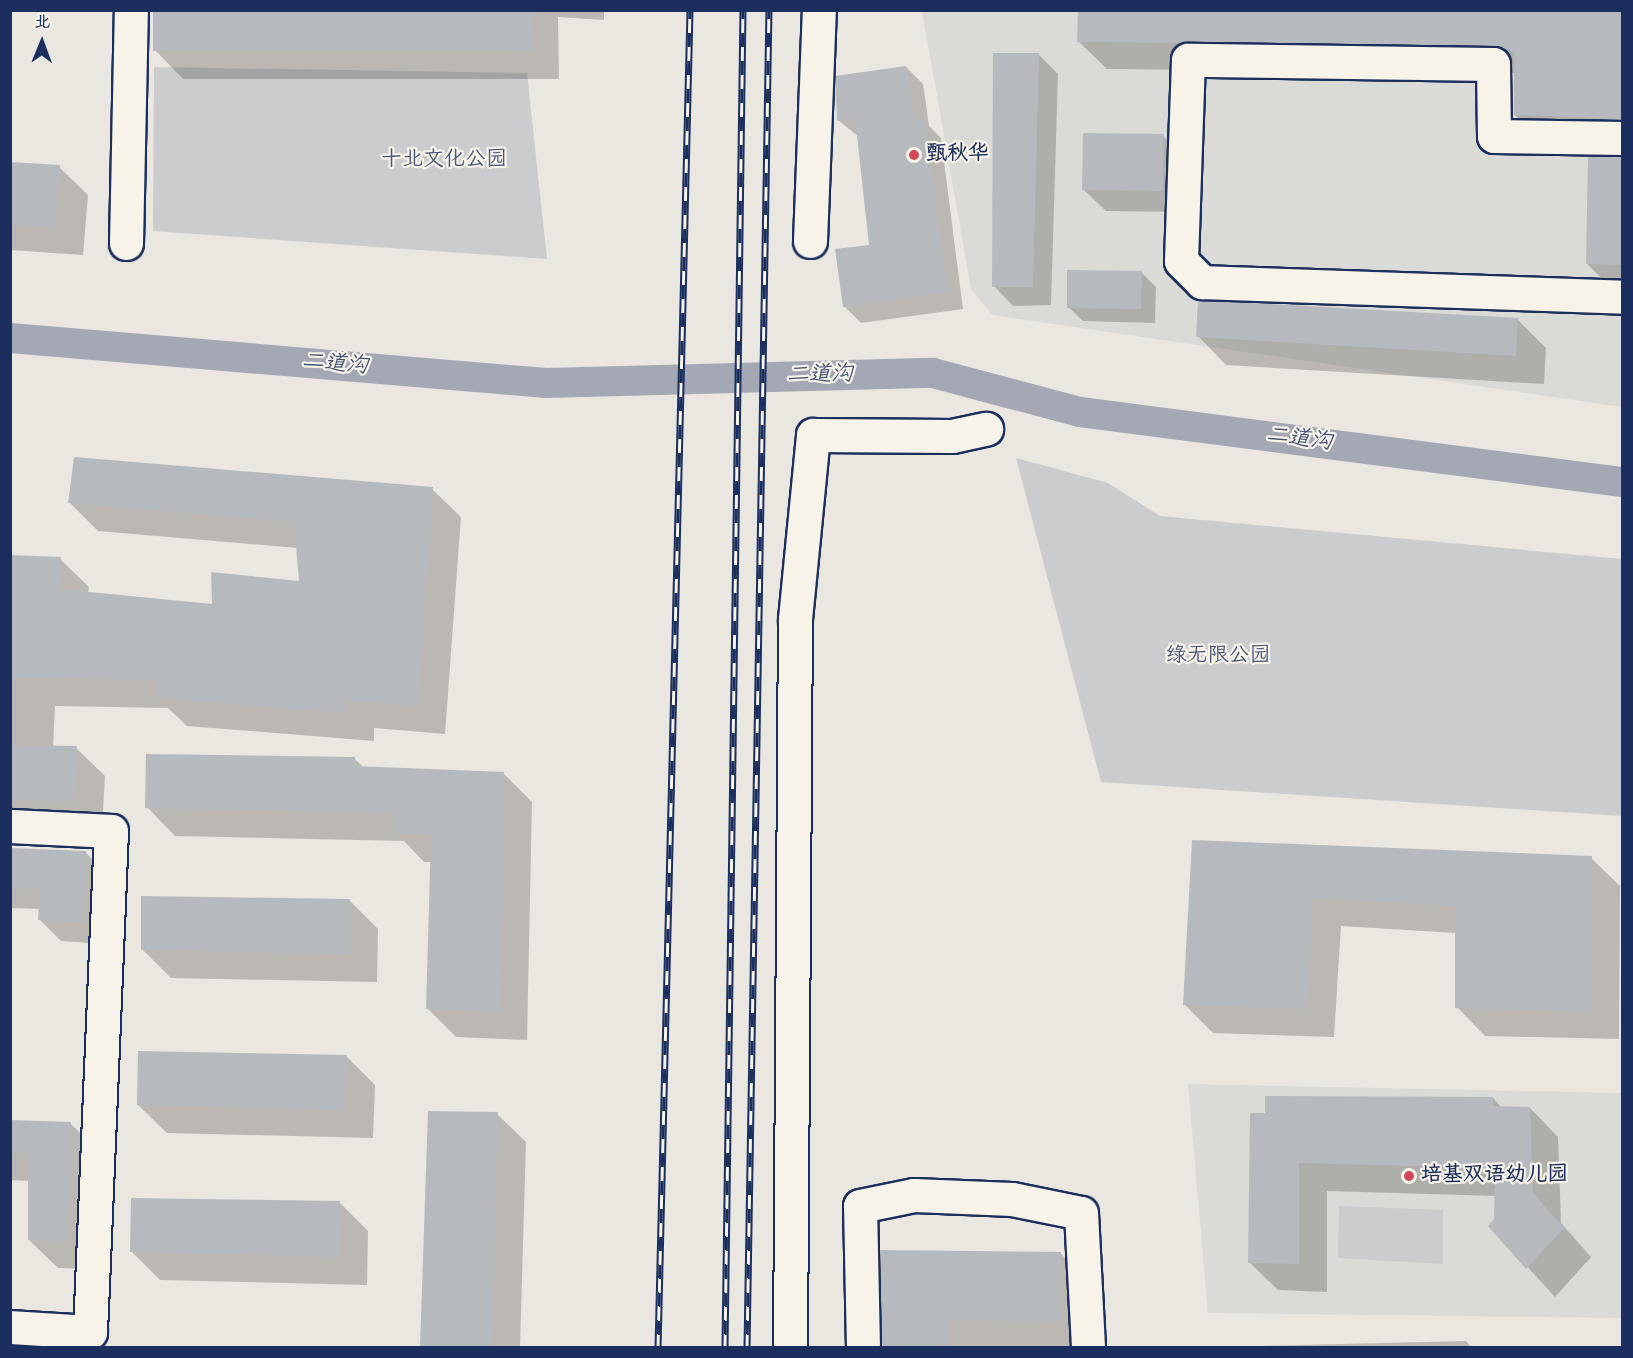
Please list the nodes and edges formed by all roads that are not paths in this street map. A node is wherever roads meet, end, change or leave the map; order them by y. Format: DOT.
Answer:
graph roads {
  1 [pos="131,10"];
  2 [pos="819,10"];
  3 [pos="1623,138"];
  4 [pos="810,241"];
  5 [pos="126,243"];
  6 [pos="1623,297"];
  7 [pos="986,429"];
  8 [pos="10,826"];
  9 [pos="10,1327"];
  10 [pos="790,1347"];
  11 [pos="863,1347"];
  12 [pos="1088,1347"];
  1 -- 5 [label="street"];
  2 -- 4 [label="street"];
  3 -- 6 [label="street"];
  7 -- 10 [label="street"];
  8 -- 9 [label="street"];
  11 -- 12 [label="street"];
}
